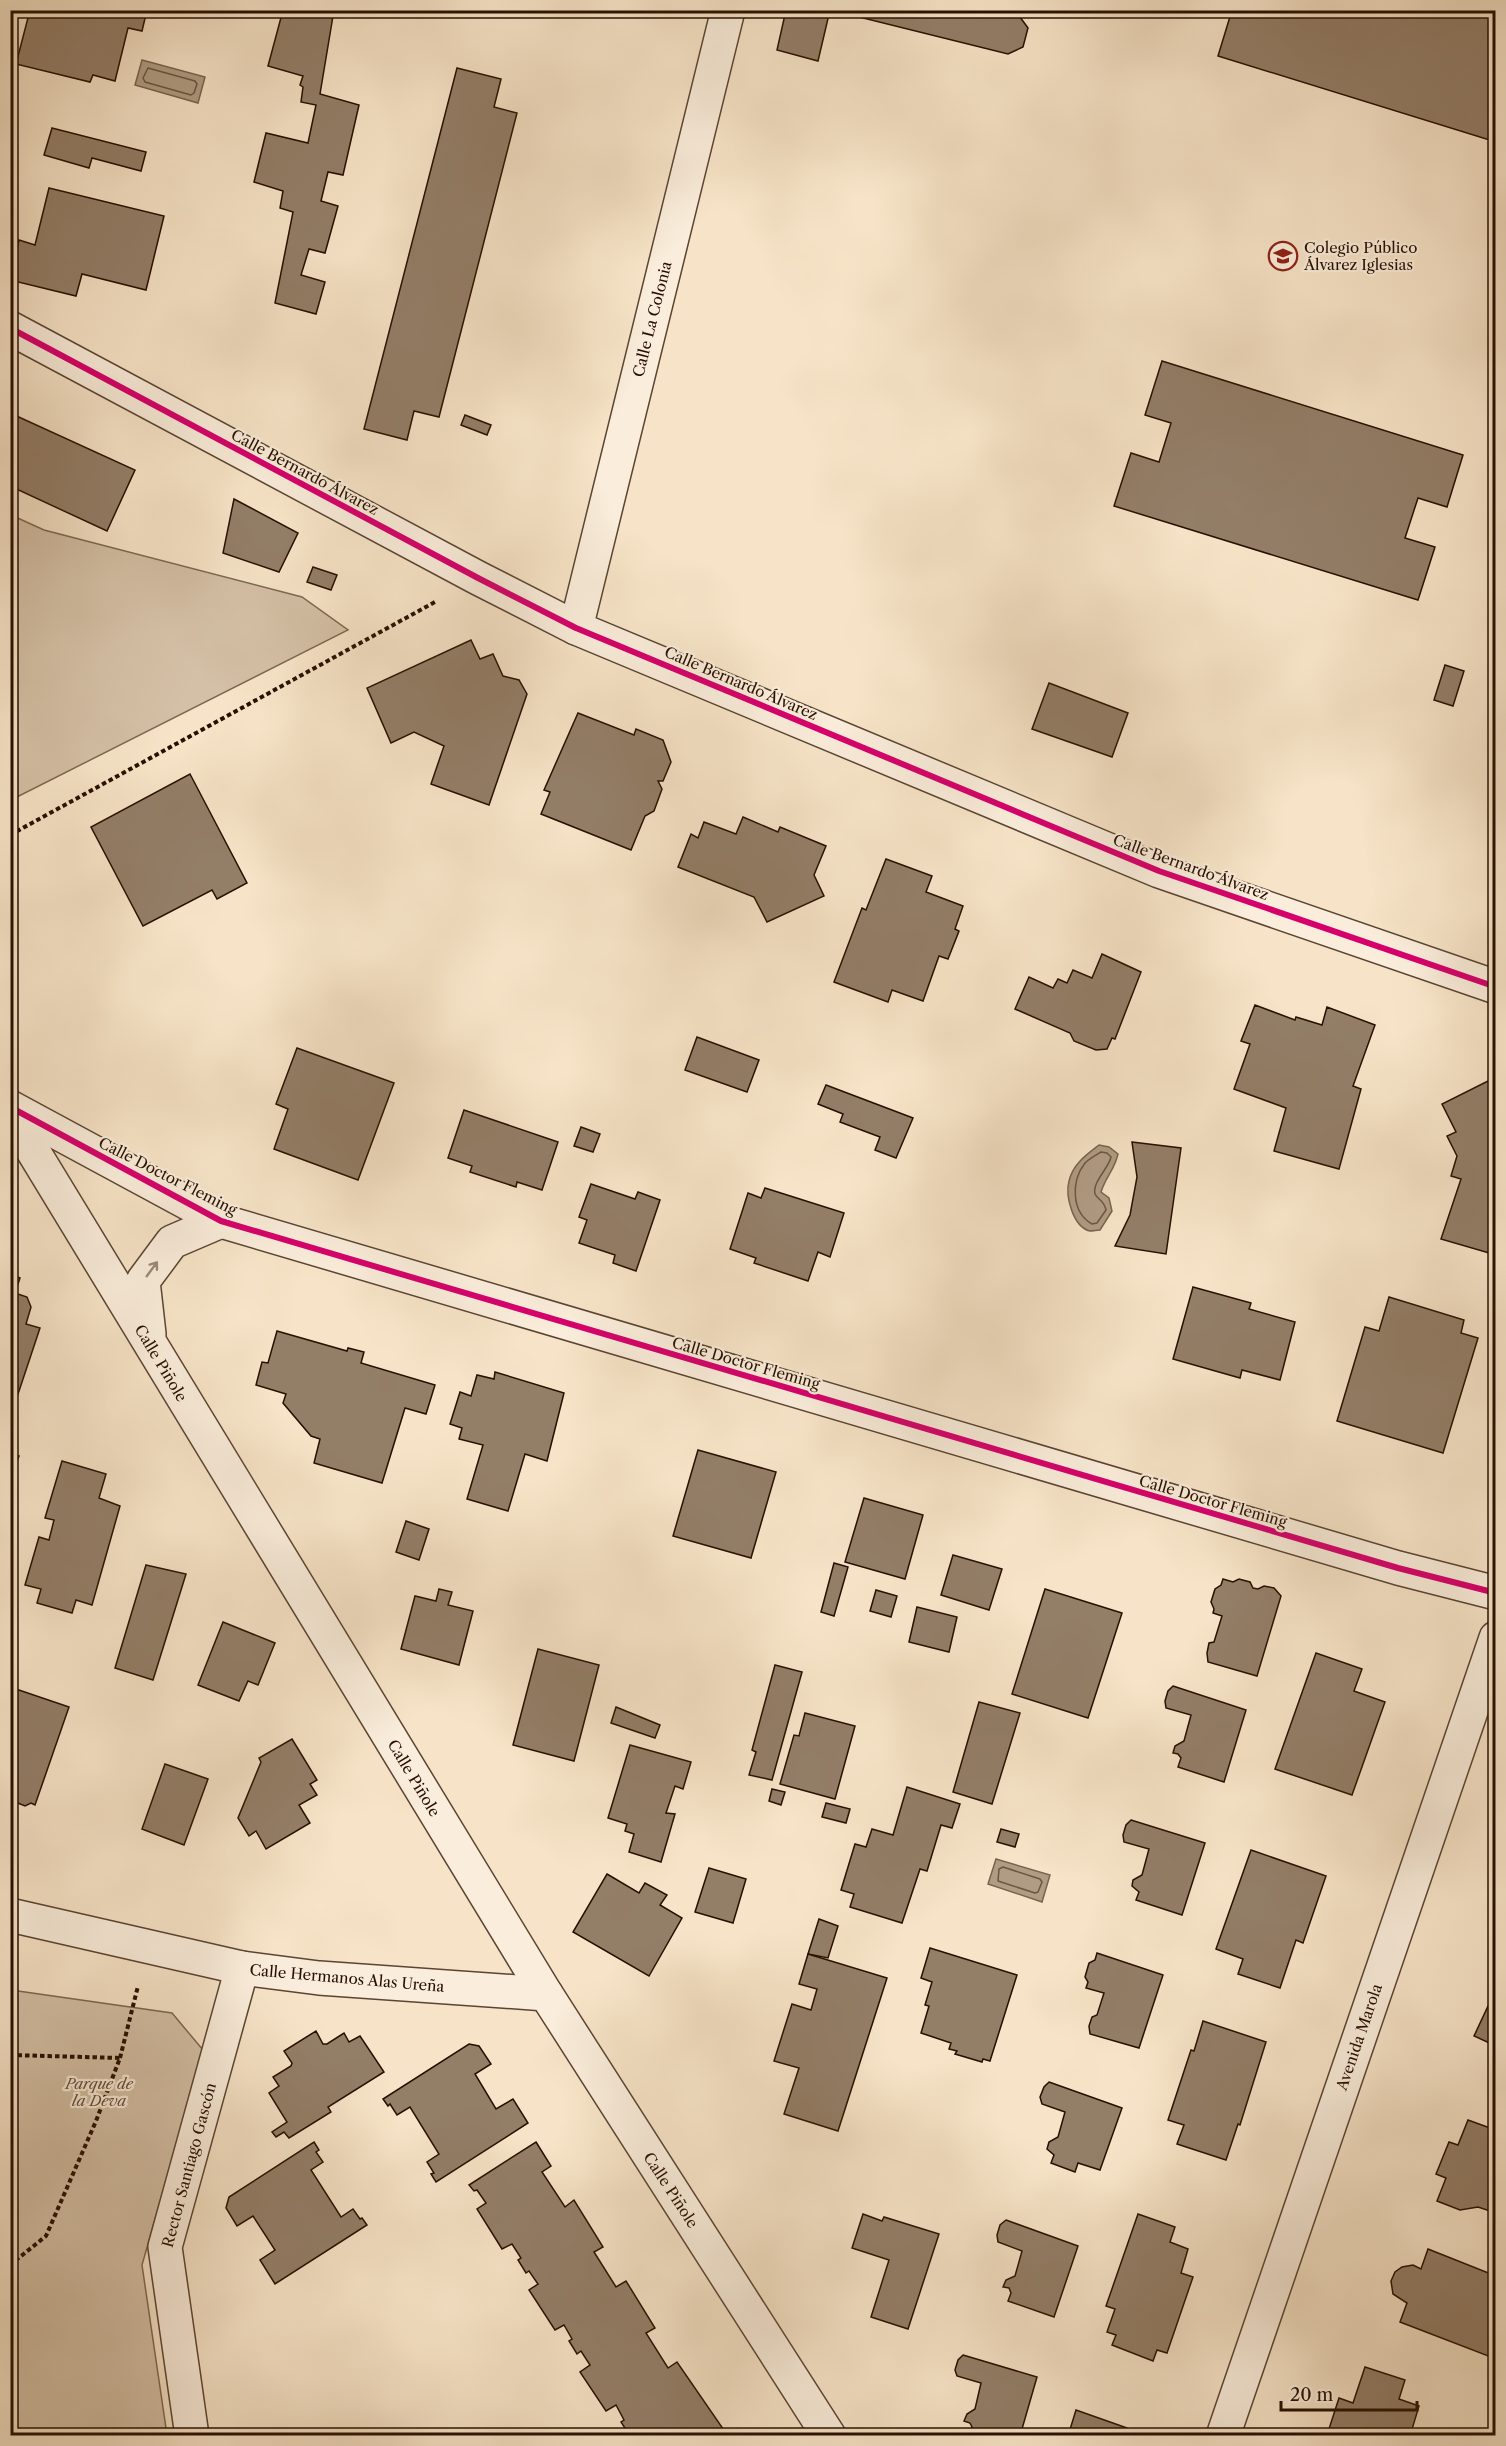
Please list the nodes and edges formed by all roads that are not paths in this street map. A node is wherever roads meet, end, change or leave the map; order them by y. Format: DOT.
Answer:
graph roads {
  1 [pos="728,10"];
  2 [pos="10,328"];
  3 [pos="576,628"];
  4 [pos="1496,987"];
  5 [pos="10,1107"];
  6 [pos="10,1113"];
  7 [pos="221,1221"];
  8 [pos="151,1345"];
  9 [pos="1496,1593"];
  10 [pos="1496,1638"];
  11 [pos="10,1915"];
  12 [pos="242,1968"];
  13 [pos="546,1994"];
  14 [pos="192,2436"];
  15 [pos="829,2436"];
  16 [pos="1223,2436"];
  1 -- 3 [label="street, Calle La Colonia"];
  2 -- 3 [label="street, Calle Bernardo Álvarez"];
  3 -- 4 [label="street, Calle Bernardo Álvarez"];
  5 -- 7 [label="street, Calle Doctor Fleming"];
  6 -- 8 [label="street, Calle Piñole"];
  8 -- 7 [label="street, one-way"];
  7 -- 9 [label="street, Calle Doctor Fleming"];
  8 -- 13 [label="street, Calle Piñole"];
  10 -- 16 [label="street, Avenida Marola"];
  11 -- 12 [label="street, Calle Hermanos Alas Ureña"];
  12 -- 13 [label="street, Calle Hermanos Alas Ureña"];
  12 -- 14 [label="street, Rector Santiago Gascón"];
  13 -- 15 [label="street, Calle Piñole"];
}
